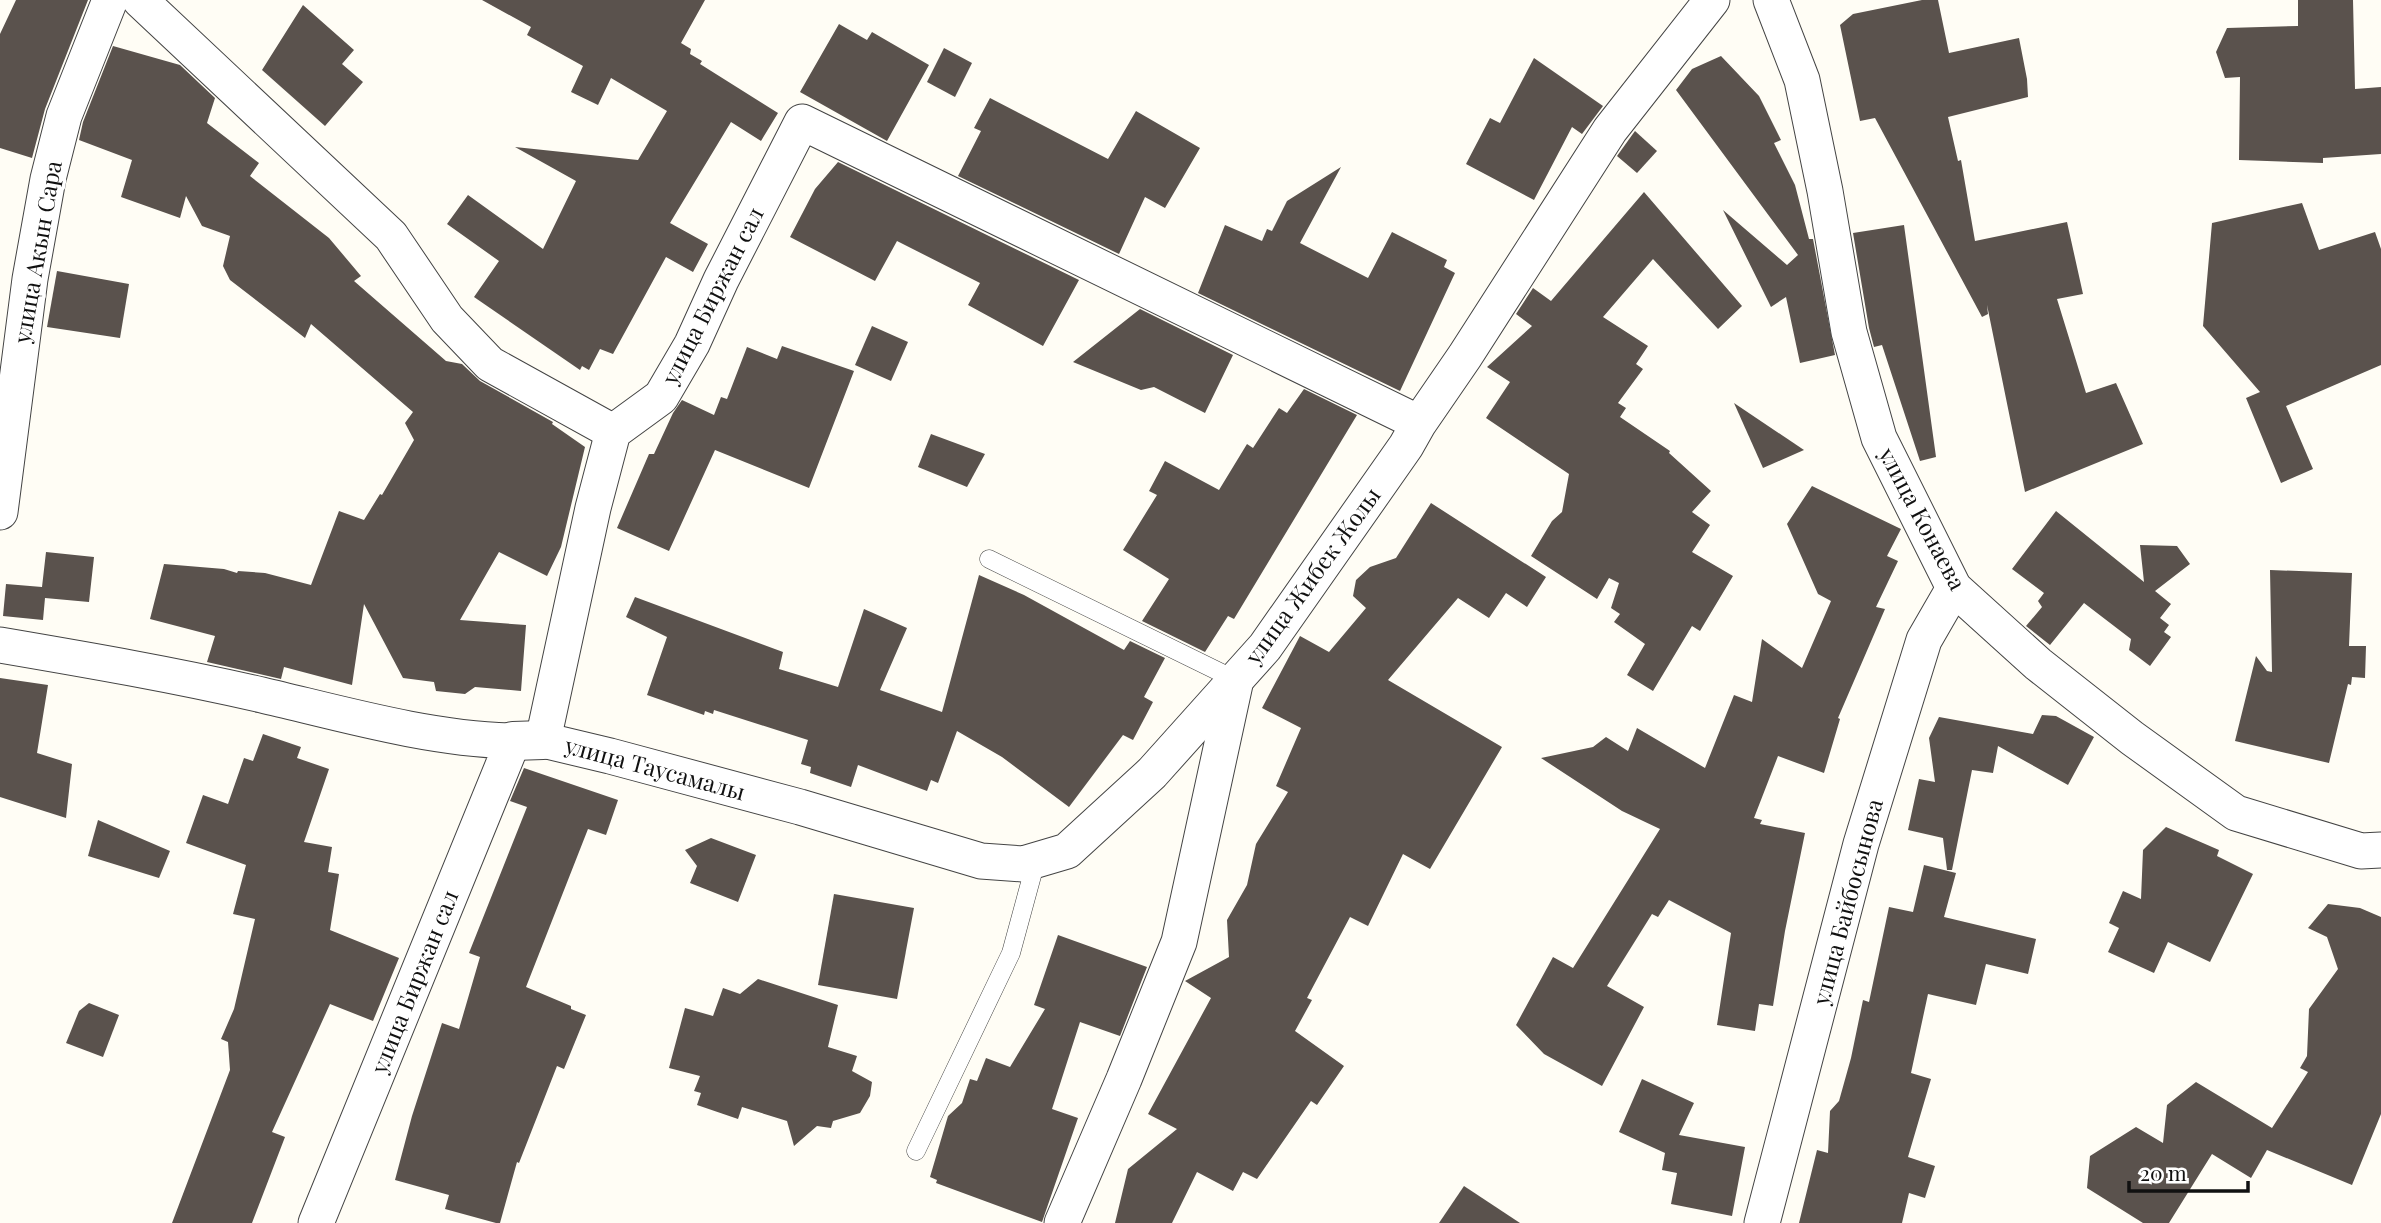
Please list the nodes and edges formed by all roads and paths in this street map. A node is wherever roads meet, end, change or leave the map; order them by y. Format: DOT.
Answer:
graph roads {
  1 [pos="110,0"];
  2 [pos="140,0"];
  3 [pos="1712,0"];
  4 [pos="1770,0"];
  5 [pos="1419,423"];
  6 [pos="613,432"];
  7 [pos="0,512"];
  8 [pos="989,559"];
  9 [pos="1954,588"];
  10 [pos="0,645"];
  11 [pos="1236,680"];
  12 [pos="528,740"];
  13 [pos="2381,850"];
  14 [pos="1036,861"];
  15 [pos="916,1151"];
  16 [pos="316,1223"];
  17 [pos="1062,1223"];
  18 [pos="1762,1223"];
  1 -- 7 [label="street, улица Акын Сара"];
  2 -- 6 [label="street"];
  3 -- 5 [label="street, улица Жибек Жолы"];
  4 -- 9 [label="street, улица Конаева"];
  5 -- 6 [label="street, улица Биржан сал"];
  5 -- 11 [label="street, улица Жибек Жолы"];
  6 -- 12 [label="street, улица Биржан сал"];
  8 -- 11 [label="lane"];
  9 -- 13 [label="street, улица Конаева"];
  9 -- 18 [label="street, улица Байбосынова"];
  10 -- 12 [label="street, улица Таусамалы"];
  11 -- 14 [label="street, улица Таусамалы"];
  11 -- 17 [label="street, улица Жибек Жолы"];
  12 -- 14 [label="street, улица Таусамалы"];
  12 -- 16 [label="street, улица Биржан сал"];
  14 -- 15 [label="lane"];
}
